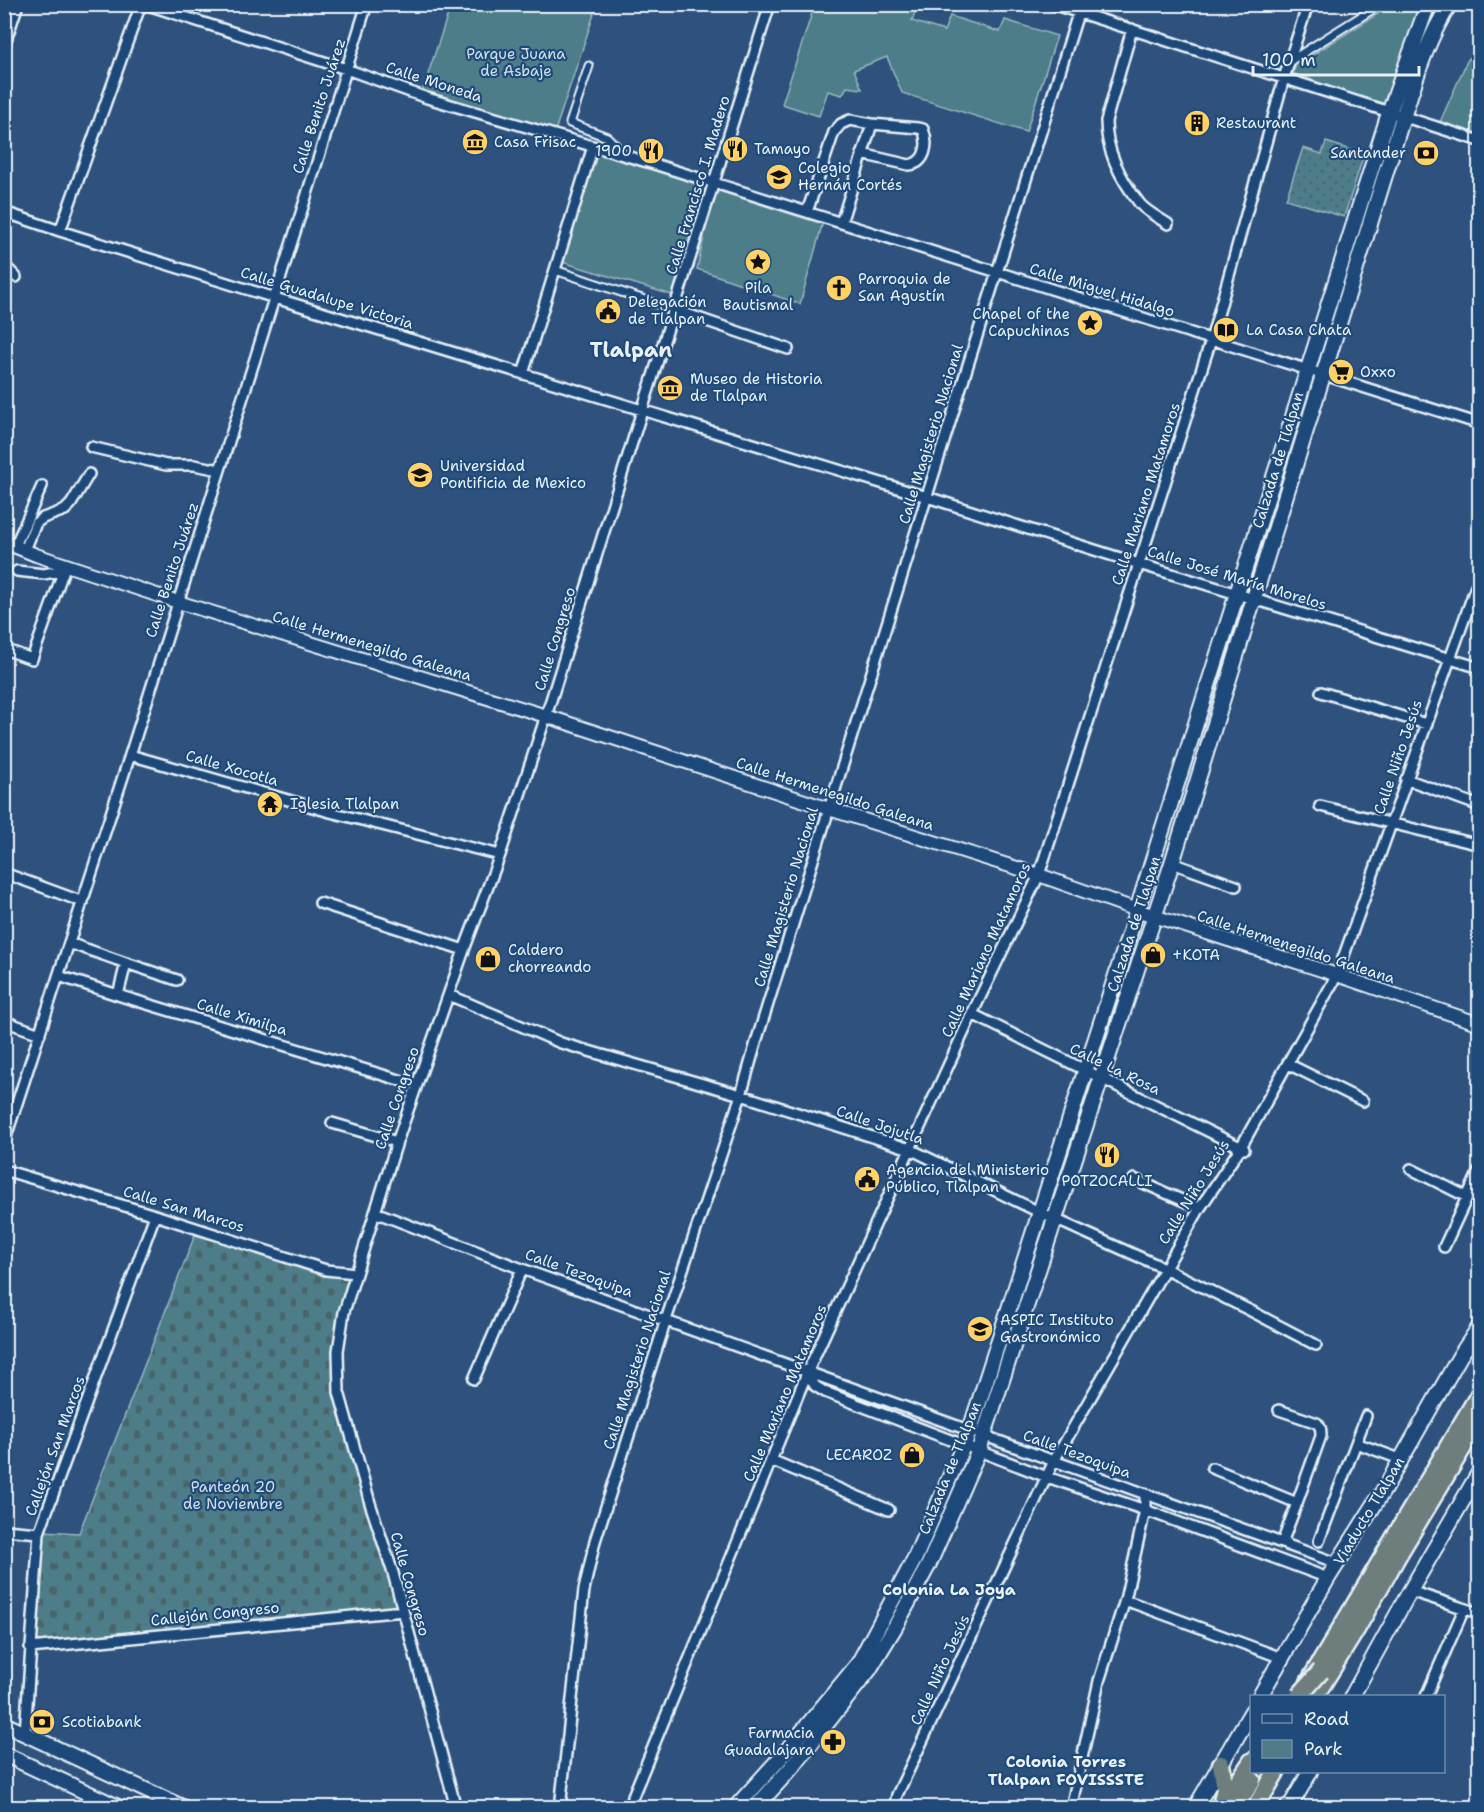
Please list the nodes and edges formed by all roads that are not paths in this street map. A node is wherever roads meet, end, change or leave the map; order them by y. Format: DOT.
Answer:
graph roads {
  1 [pos="18,4"];
  2 [pos="143,4"];
  3 [pos="367,4"];
  4 [pos="770,4"];
  5 [pos="1052,4"];
  6 [pos="1308,4"];
  7 [pos="1381,4"];
  8 [pos="1428,4"];
  9 [pos="1450,4"];
  10 [pos="1080,9"];
  11 [pos="1132,29"];
  12 [pos="4,46"];
  13 [pos="1290,62"];
  14 [pos="589,66"];
  15 [pos="346,69"];
  16 [pos="1284,78"];
  17 [pos="1389,112"];
  18 [pos="1403,117"];
  19 [pos="872,124"];
  20 [pos="1479,141"];
  21 [pos="593,146"];
  22 [pos="862,154"];
  23 [pos="626,156"];
  24 [pos="715,183"];
  25 [pos="4,212"];
  26 [pos="807,212"];
  27 [pos="841,223"];
  28 [pos="1168,224"];
  29 [pos="60,231"];
  30 [pos="4,265"];
  31 [pos="555,270"];
  32 [pos="996,272"];
  33 [pos="16,277"];
  34 [pos="274,298"];
  35 [pos="675,309"];
  36 [pos="1211,340"];
  37 [pos="788,349"];
  38 [pos="1308,369"];
  39 [pos="523,374"];
  40 [pos="1323,374"];
  41 [pos="642,409"];
  42 [pos="1479,424"];
  43 [pos="91,447"];
  44 [pos="220,470"];
  45 [pos="88,474"];
  46 [pos="42,486"];
  47 [pos="927,496"];
  48 [pos="15,546"];
  49 [pos="1139,564"];
  50 [pos="65,567"];
  51 [pos="17,570"];
  52 [pos="1479,575"];
  53 [pos="1236,594"];
  54 [pos="1252,599"];
  55 [pos="178,602"];
  56 [pos="4,649"];
  57 [pos="1449,659"];
  58 [pos="1479,668"];
  59 [pos="1321,692"];
  60 [pos="546,716"];
  61 [pos="1426,724"];
  62 [pos="130,754"];
  63 [pos="1406,779"];
  64 [pos="1320,806"];
  65 [pos="1479,806"];
  66 [pos="829,809"];
  67 [pos="1390,824"];
  68 [pos="1479,845"];
  69 [pos="500,855"];
  70 [pos="1172,863"];
  71 [pos="4,873"];
  72 [pos="1039,875"];
  73 [pos="1236,886"];
  74 [pos="83,902"];
  75 [pos="320,903"];
  76 [pos="1137,910"];
  77 [pos="1154,916"];
  78 [pos="69,943"];
  79 [pos="464,950"];
  80 [pos="126,963"];
  81 [pos="1337,975"];
  82 [pos="59,976"];
  83 [pos="177,980"];
  84 [pos="118,995"];
  85 [pos="449,995"];
  86 [pos="972,1014"];
  87 [pos="4,1021"];
  88 [pos="1479,1024"];
  89 [pos="40,1034"];
  90 [pos="1288,1064"];
  91 [pos="1084,1071"];
  92 [pos="1101,1078"];
  93 [pos="417,1085"];
  94 [pos="741,1095"];
  95 [pos="1363,1101"];
  96 [pos="332,1123"];
  97 [pos="397,1142"];
  98 [pos="4,1143"];
  99 [pos="910,1149"];
  100 [pos="1243,1149"];
  101 [pos="1411,1169"];
  102 [pos="1479,1169"];
  103 [pos="4,1170"];
  104 [pos="1134,1179"];
  105 [pos="1467,1197"];
  106 [pos="1200,1208"];
  107 [pos="375,1212"];
  108 [pos="1039,1212"];
  109 [pos="155,1215"];
  110 [pos="1055,1218"];
  111 [pos="1444,1247"];
  112 [pos="1164,1268"];
  113 [pos="522,1269"];
  114 [pos="356,1274"];
  115 [pos="666,1320"];
  116 [pos="1479,1326"];
  117 [pos="1316,1345"];
  118 [pos="807,1373"];
  119 [pos="474,1379"];
  120 [pos="1479,1394"];
  121 [pos="1479,1403"];
  122 [pos="1279,1410"];
  123 [pos="1366,1416"];
  124 [pos="1479,1419"];
  125 [pos="970,1430"];
  126 [pos="1479,1430"];
  127 [pos="984,1436"];
  128 [pos="1356,1443"];
  129 [pos="964,1444"];
  130 [pos="979,1450"];
  131 [pos="1400,1459"];
  132 [pos="771,1460"];
  133 [pos="1054,1461"];
  134 [pos="1212,1468"];
  135 [pos="1479,1471"];
  136 [pos="1047,1477"];
  137 [pos="1145,1494"];
  138 [pos="1297,1503"];
  139 [pos="889,1510"];
  140 [pos="1144,1510"];
  141 [pos="4,1530"];
  142 [pos="39,1533"];
  143 [pos="1320,1541"];
  144 [pos="1282,1543"];
  145 [pos="1337,1563"];
  146 [pos="1328,1578"];
  147 [pos="1410,1591"];
  148 [pos="1125,1600"];
  149 [pos="1464,1609"];
  150 [pos="403,1611"];
  151 [pos="1479,1611"];
  152 [pos="30,1648"];
  153 [pos="1282,1658"];
  154 [pos="1321,1671"];
  155 [pos="1261,1695"];
  156 [pos="1301,1695"];
  157 [pos="1301,1695"];
  158 [pos="1307,1695"];
  159 [pos="1315,1695"];
  160 [pos="1322,1695"];
  161 [pos="1353,1695"];
  162 [pos="1426,1695"];
  163 [pos="1250,1713"];
  164 [pos="4,1724"];
  165 [pos="25,1734"];
  166 [pos="4,1754"];
  167 [pos="1250,1763"];
  168 [pos="1221,1764"];
  169 [pos="1256,1773"];
  170 [pos="1262,1773"];
  171 [pos="1270,1773"];
  172 [pos="1275,1773"];
  173 [pos="1309,1773"];
  174 [pos="1289,1807"];
  175 [pos="120,1808"];
  176 [pos="184,1808"];
  177 [pos="456,1808"];
  178 [pos="560,1808"];
  179 [pos="628,1808"];
  180 [pos="735,1808"];
  181 [pos="755,1808"];
  182 [pos="894,1808"];
  183 [pos="1071,1808"];
  184 [pos="1195,1808"];
  185 [pos="1220,1808"];
  186 [pos="1235,1808"];
  187 [pos="1242,1808"];
  188 [pos="1253,1808"];
  1 -- 12 [label="street"];
  2 -- 15 [label="street, Calle Moneda"];
  2 -- 29 [label="street"];
  3 -- 15 [label="street, Calle Benito Juárez"];
  4 -- 24 [label="street, Calle Francisco I. Madero"];
  5 -- 10 [label="street"];
  6 -- 13 [label="street, Calle Mariano Matamoros"];
  7 -- 13 [label="street"];
  8 -- 17 [label="main road, Calzada de Tlalpan"];
  9 -- 18 [label="main road, Calzada de Tlalpan"];
  10 -- 11 [label="street"];
  10 -- 32 [label="street, Calle Magisterio Nacional"];
  11 -- 16 [label="street"];
  11 -- 28 [label="street"];
  13 -- 16 [label="street, Calle Mariano Matamoros"];
  14 -- 23 [label="street"];
  15 -- 21 [label="street, Calle Moneda"];
  15 -- 34 [label="street, Calle Benito Juárez"];
  16 -- 17 [label="street"];
  16 -- 36 [label="street, Calle Mariano Matamoros"];
  17 -- 18 [label="street"];
  17 -- 38 [label="main road, Calzada de Tlalpan"];
  18 -- 20 [label="street"];
  18 -- 40 [label="main road, Calzada de Tlalpan"];
  19 -- 22 [label="street"];
  19 -- 22 [label="street"];
  19 -- 26 [label="street"];
  21 -- 23 [label="street, Calle Moneda"];
  21 -- 31 [label="street"];
  22 -- 27 [label="street"];
  23 -- 24 [label="street, Calle Moneda"];
  24 -- 26 [label="street, Calle Miguel Hidalgo"];
  24 -- 35 [label="street, Calle Francisco I. Madero"];
  25 -- 29 [label="street, Calle Guadalupe Victoria"];
  26 -- 27 [label="street, Calle Miguel Hidalgo"];
  27 -- 32 [label="street, Calle Miguel Hidalgo"];
  29 -- 34 [label="street, Calle Guadalupe Victoria"];
  30 -- 33 [label="street"];
  31 -- 35 [label="street"];
  31 -- 39 [label="street"];
  32 -- 36 [label="street, Calle Miguel Hidalgo"];
  32 -- 47 [label="street, Calle Magisterio Nacional"];
  34 -- 39 [label="street, Calle Guadalupe Victoria"];
  34 -- 44 [label="street, Calle Benito Juárez"];
  35 -- 37 [label="street"];
  35 -- 41 [label="street, Calle Francisco I. Madero"];
  36 -- 38 [label="street, Calle Miguel Hidalgo"];
  36 -- 49 [label="street, Calle Mariano Matamoros"];
  38 -- 40 [label="street, Calle Miguel Hidalgo"];
  38 -- 53 [label="main road, Calzada de Tlalpan"];
  39 -- 41 [label="street, Calle Guadalupe Victoria"];
  40 -- 42 [label="street, Calle Miguel Hidalgo"];
  40 -- 54 [label="main road, Calzada de Tlalpan"];
  41 -- 47 [label="street, Calle José María Morelos"];
  41 -- 60 [label="street, Calle Congreso"];
  43 -- 44 [label="street"];
  44 -- 55 [label="street, Calle Benito Juárez"];
  45 -- 48 [label="street"];
  46 -- 48 [label="street"];
  47 -- 49 [label="street, Calle José María Morelos"];
  47 -- 66 [label="street, Calle Magisterio Nacional"];
  48 -- 50 [label="street, Calle Hermenegildo Galeana"];
  49 -- 53 [label="street, Calle José María Morelos"];
  49 -- 72 [label="street, Calle Mariano Matamoros"];
  50 -- 51 [label="street"];
  50 -- 55 [label="street, Calle Hermenegildo Galeana"];
  50 -- 56 [label="street"];
  52 -- 57 [label="street, Calle Niño Jesús"];
  53 -- 54 [label="street, Calle José María Morelos"];
  53 -- 76 [label="main road, Calzada de Tlalpan"];
  54 -- 57 [label="street, Calle José María Morelos"];
  54 -- 70 [label="main road, Calzada de Tlalpan"];
  55 -- 60 [label="street, Calle Hermenegildo Galeana"];
  55 -- 62 [label="street, Calle Benito Juárez"];
  57 -- 58 [label="street, Calle José María Morelos"];
  57 -- 61 [label="street, Calle Niño Jesús"];
  59 -- 61 [label="street"];
  60 -- 66 [label="street, Calle Hermenegildo Galeana"];
  60 -- 69 [label="street, Calle Congreso"];
  61 -- 63 [label="street, Calle Niño Jesús"];
  62 -- 69 [label="street, Calle Xocotla"];
  62 -- 74 [label="street, Calle Benito Juárez"];
  63 -- 65 [label="street"];
  63 -- 67 [label="street, Calle Niño Jesús"];
  64 -- 67 [label="street"];
  66 -- 72 [label="street, Calle Hermenegildo Galeana"];
  66 -- 94 [label="street, Calle Magisterio Nacional"];
  67 -- 68 [label="street"];
  67 -- 81 [label="street, Calle Niño Jesús"];
  69 -- 79 [label="street, Calle Congreso"];
  70 -- 73 [label="street"];
  70 -- 77 [label="main road, Calzada de Tlalpan"];
  71 -- 74 [label="street"];
  72 -- 76 [label="street, Calle Hermenegildo Galeana"];
  72 -- 86 [label="street, Calle Mariano Matamoros"];
  74 -- 78 [label="street, Calle Benito Juárez"];
  75 -- 79 [label="street"];
  76 -- 77 [label="street, Calle Hermenegildo Galeana"];
  76 -- 91 [label="main road, Calzada de Tlalpan"];
  77 -- 81 [label="street, Calle Hermenegildo Galeana"];
  77 -- 92 [label="main road, Calzada de Tlalpan"];
  78 -- 80 [label="street"];
  78 -- 82 [label="street, Calle Benito Juárez"];
  79 -- 85 [label="street, Calle Congreso"];
  80 -- 83 [label="street"];
  80 -- 84 [label="street"];
  81 -- 88 [label="street, Calle Hermenegildo Galeana"];
  81 -- 90 [label="street, Calle Niño Jesús"];
  82 -- 84 [label="street, Calle Ximilpa"];
  82 -- 89 [label="street, Calle Benito Juárez"];
  84 -- 93 [label="street, Calle Ximilpa"];
  85 -- 93 [label="street, Calle Congreso"];
  85 -- 94 [label="street, Calle Jojutla"];
  86 -- 91 [label="street, Calle La Rosa"];
  86 -- 99 [label="street, Calle Mariano Matamoros"];
  87 -- 89 [label="street"];
  89 -- 98 [label="street, Calle Benito Juárez"];
  90 -- 95 [label="street"];
  90 -- 100 [label="street, Calle Niño Jesús"];
  91 -- 92 [label="street, Calle La Rosa"];
  91 -- 108 [label="main road, Calzada de Tlalpan"];
  92 -- 100 [label="street, Calle La Rosa"];
  92 -- 110 [label="main road, Calzada de Tlalpan"];
  93 -- 97 [label="street, Calle Congreso"];
  94 -- 99 [label="street, Calle Jojutla"];
  94 -- 115 [label="street, Calle Magisterio Nacional"];
  96 -- 97 [label="street"];
  97 -- 107 [label="street, Calle Congreso"];
  99 -- 108 [label="street, Calle Jojutla"];
  99 -- 118 [label="street, Calle Mariano Matamoros"];
  100 -- 106 [label="street, Calle Niño Jesús"];
  101 -- 105 [label="street"];
  102 -- 105 [label="street"];
  103 -- 109 [label="street, Calle San Marcos"];
  104 -- 106 [label="street"];
  105 -- 111 [label="street"];
  106 -- 112 [label="street, Calle Niño Jesús"];
  107 -- 113 [label="street, Calle Tezoquipa"];
  107 -- 114 [label="street, Calle Congreso"];
  108 -- 110 [label="street, Calle Jojutla"];
  108 -- 125 [label="main road, Calzada de Tlalpan"];
  109 -- 114 [label="street, Calle San Marcos"];
  109 -- 142 [label="street, Callejón San Marcos"];
  110 -- 112 [label="street, Calle Jojutla"];
  110 -- 127 [label="main road, Calzada de Tlalpan"];
  112 -- 117 [label="street, Calle Jojutla"];
  112 -- 133 [label="street, Calle Niño Jesús"];
  113 -- 115 [label="street, Calle Tezoquipa"];
  113 -- 119 [label="street"];
  114 -- 150 [label="street, Calle Congreso"];
  115 -- 118 [label="street, Calle Tezoquipa"];
  115 -- 178 [label="street, Calle Magisterio Nacional"];
  116 -- 131 [label="main road, Viaducto Tlalpan"];
  118 -- 125 [label="street, Calle Tezoquipa"];
  118 -- 129 [label="street, Calle Tezoquipa"];
  118 -- 132 [label="street, Calle Mariano Matamoros"];
  120 -- 156 [label="highway"];
  121 -- 154 [label="highway"];
  122 -- 138 [label="street"];
  123 -- 128 [label="street"];
  124 -- 159 [label="highway"];
  125 -- 127 [label="street, Calle Tezoquipa"];
  125 -- 129 [label="main road, Calzada de Tlalpan"];
  126 -- 160 [label="highway"];
  127 -- 130 [label="main road, Calzada de Tlalpan"];
  127 -- 133 [label="street, Calle Tezoquipa"];
  128 -- 131 [label="street"];
  128 -- 143 [label="street"];
  129 -- 130 [label="street, Calle Tezoquipa"];
  129 -- 180 [label="main road, Calzada de Tlalpan"];
  130 -- 136 [label="street, Calle Tezoquipa"];
  130 -- 181 [label="main road, Calzada de Tlalpan"];
  131 -- 145 [label="main road, Viaducto Tlalpan"];
  132 -- 139 [label="street"];
  132 -- 179 [label="street, Calle Mariano Matamoros"];
  133 -- 136 [label="street, Calle Niño Jesús"];
  133 -- 137 [label="street, Calle Tezoquipa"];
  134 -- 138 [label="street"];
  135 -- 147 [label="main road"];
  136 -- 140 [label="street, Calle Tezoquipa"];
  136 -- 182 [label="street, Calle Niño Jesús"];
  137 -- 140 [label="street"];
  137 -- 144 [label="street, Calle Tezoquipa"];
  138 -- 144 [label="street"];
  140 -- 146 [label="street, Calle Tezoquipa"];
  140 -- 148 [label="street"];
  141 -- 142 [label="street"];
  142 -- 152 [label="street, Callejón San Marcos"];
  144 -- 145 [label="street, Calle Tezoquipa"];
  145 -- 146 [label="main road, Viaducto Tlalpan"];
  146 -- 153 [label="main road, Viaducto Tlalpan"];
  147 -- 149 [label="street"];
  147 -- 161 [label="main road"];
  148 -- 153 [label="street"];
  148 -- 183 [label="street"];
  149 -- 151 [label="street"];
  149 -- 162 [label="street"];
  150 -- 152 [label="street, Callejón Congreso"];
  150 -- 177 [label="street, Calle Congreso"];
  152 -- 165 [label="street, Callejón San Marcos"];
  153 -- 155 [label="main road, Viaducto Tlalpan"];
  154 -- 157 [label="highway, bridge"];
  154 -- 158 [label="highway, bridge"];
  163 -- 168 [label="main road"];
  164 -- 165 [label="main road"];
  165 -- 176 [label="main road"];
  166 -- 175 [label="main road"];
  167 -- 185 [label="highway"];
  168 -- 184 [label="main road"];
  168 -- 185 [label="highway"];
  169 -- 186 [label="highway"];
  170 -- 187 [label="highway"];
  171 -- 188 [label="highway"];
  172 -- 188 [label="highway"];
  173 -- 174 [label="main road"];
}
